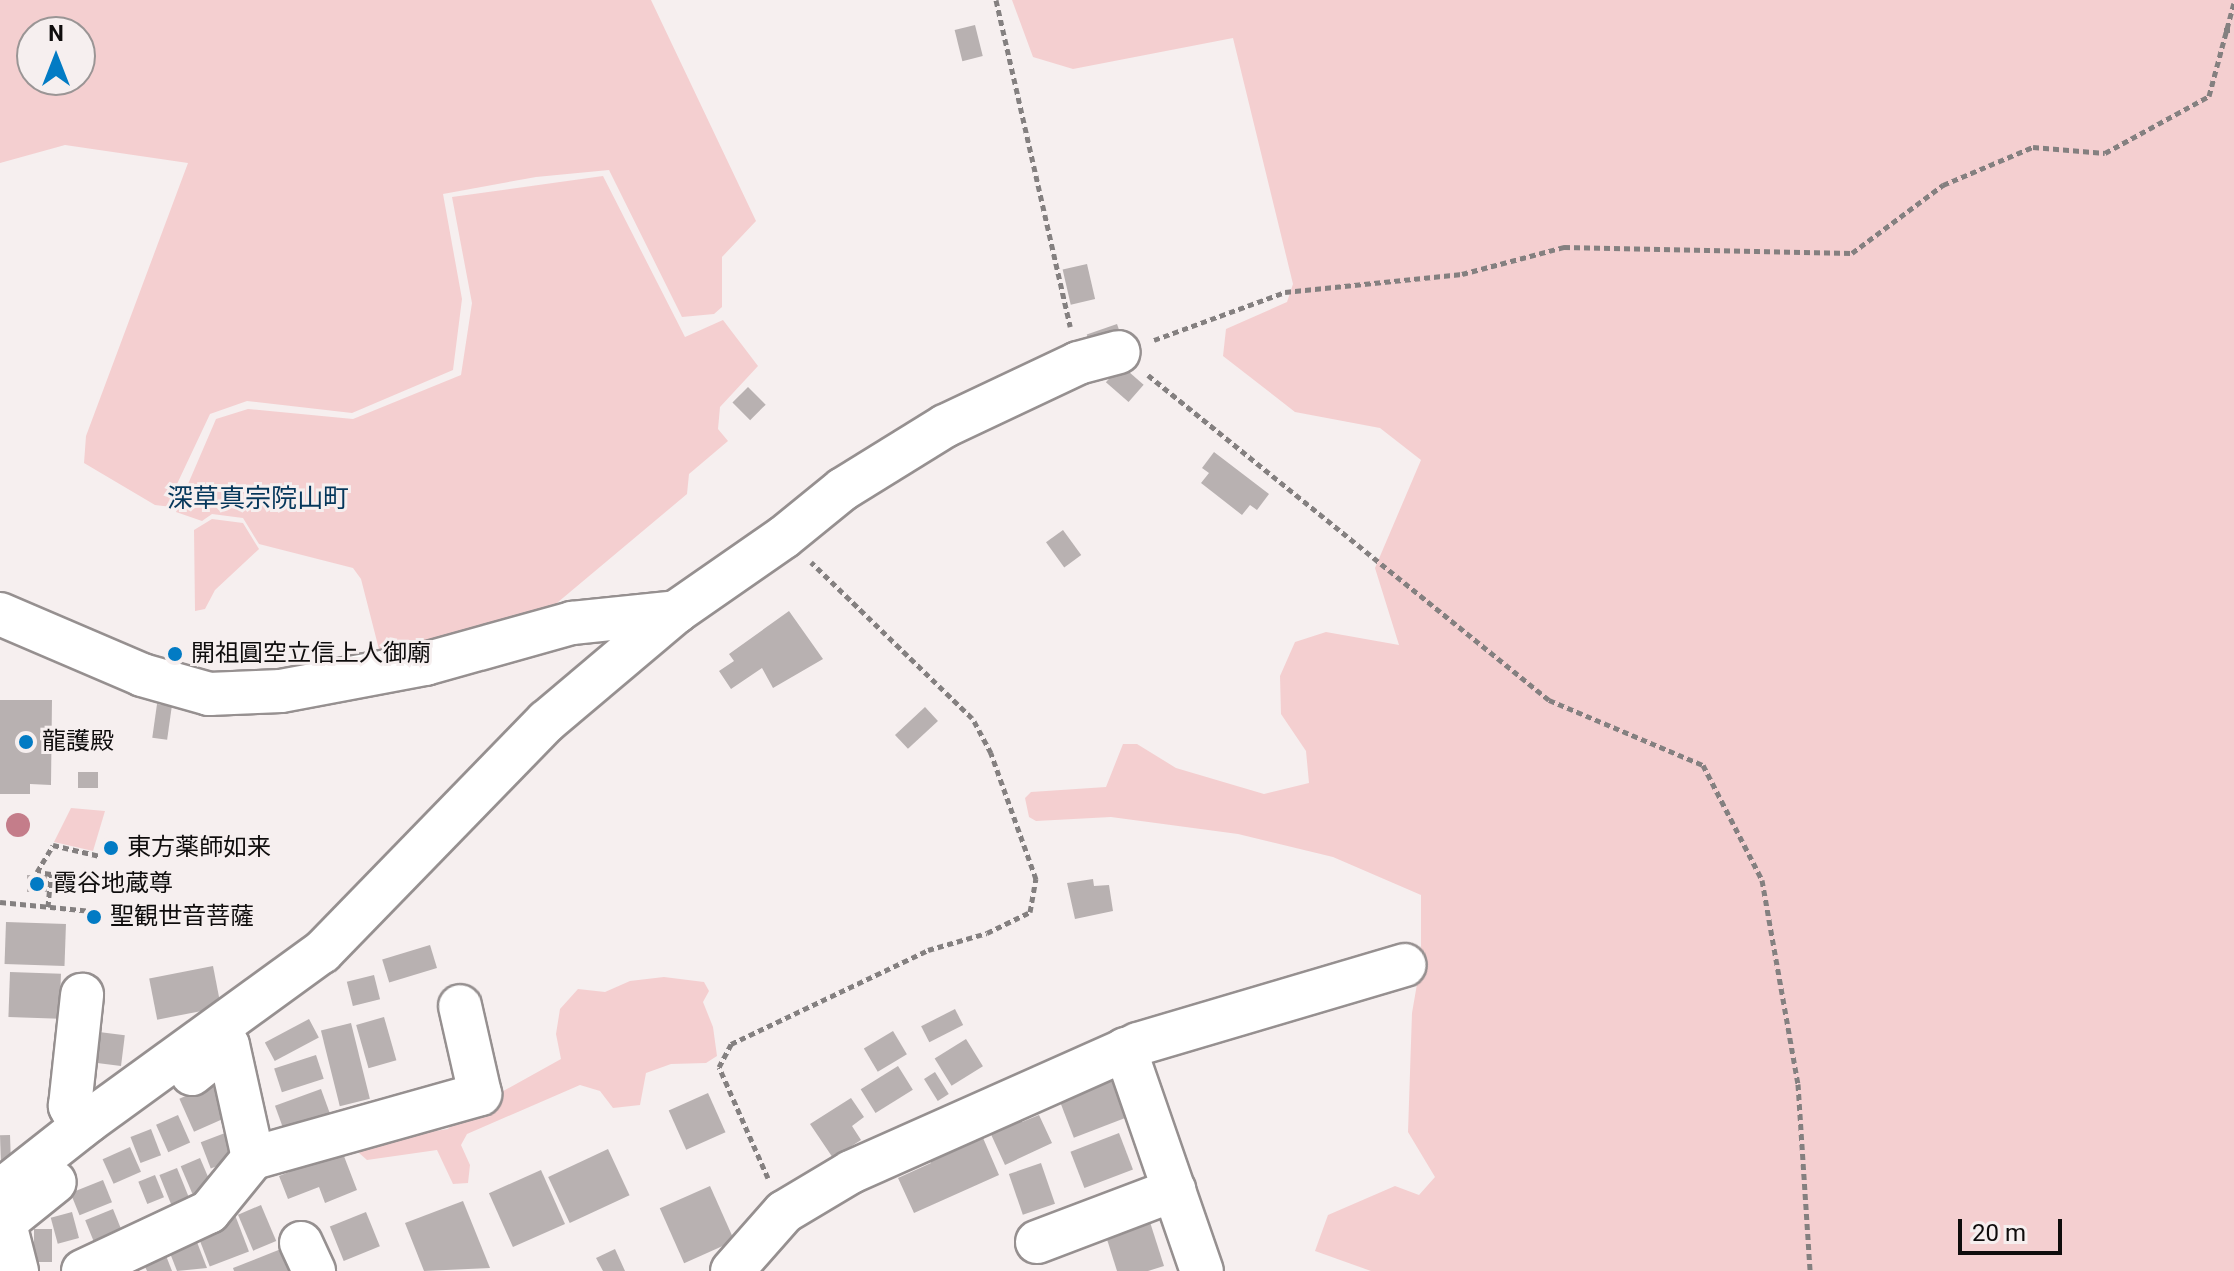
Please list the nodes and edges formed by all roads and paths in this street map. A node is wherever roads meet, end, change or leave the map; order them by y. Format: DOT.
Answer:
graph roads {
  1 [pos="996,0"];
  2 [pos="2234,3"];
  3 [pos="2224,30"];
  4 [pos="2234,30"];
  5 [pos="1119,352"];
  6 [pos="1078,363"];
  7 [pos="784,537"];
  8 [pos="676,612"];
  9 [pos="0,614"];
  10 [pos="100,856"];
  11 [pos="0,902"];
  12 [pos="48,907"];
  13 [pos="92,911"];
  14 [pos="1405,965"];
  15 [pos="82,995"];
  16 [pos="460,1006"];
  17 [pos="1125,1049"];
  18 [pos="81,1127"];
  19 [pos="253,1158"];
  20 [pos="1174,1190"];
  21 [pos="784,1212"];
  22 [pos="2,1214"];
  23 [pos="1062,1245"];
  24 [pos="17,1271"];
  25 [pos="83,1271"];
  26 [pos="732,1271"];
  27 [pos="1202,1271"];
  28 [pos="1810,1271"];
  1 -- 6 [label="path"];
  2 -- 3 [label="path"];
  3 -- 4 [label="path"];
  3 -- 5 [label="path"];
  5 -- 6 [label="street"];
  5 -- 28 [label="path"];
  6 -- 7 [label="street"];
  7 -- 8 [label="street"];
  7 -- 21 [label="path"];
  8 -- 9 [label="street"];
  8 -- 18 [label="street"];
  10 -- 12 [label="path"];
  11 -- 12 [label="path"];
  12 -- 13 [label="path"];
  14 -- 17 [label="street"];
  15 -- 18 [label="street"];
  16 -- 19 [label="street"];
  17 -- 20 [label="street"];
  17 -- 21 [label="street"];
  18 -- 22 [label="street"];
  19 -- 22 [label="street"];
  19 -- 25 [label="street"];
  20 -- 23 [label="street"];
  20 -- 27 [label="street"];
  21 -- 26 [label="street"];
  22 -- 24 [label="street"];
}
